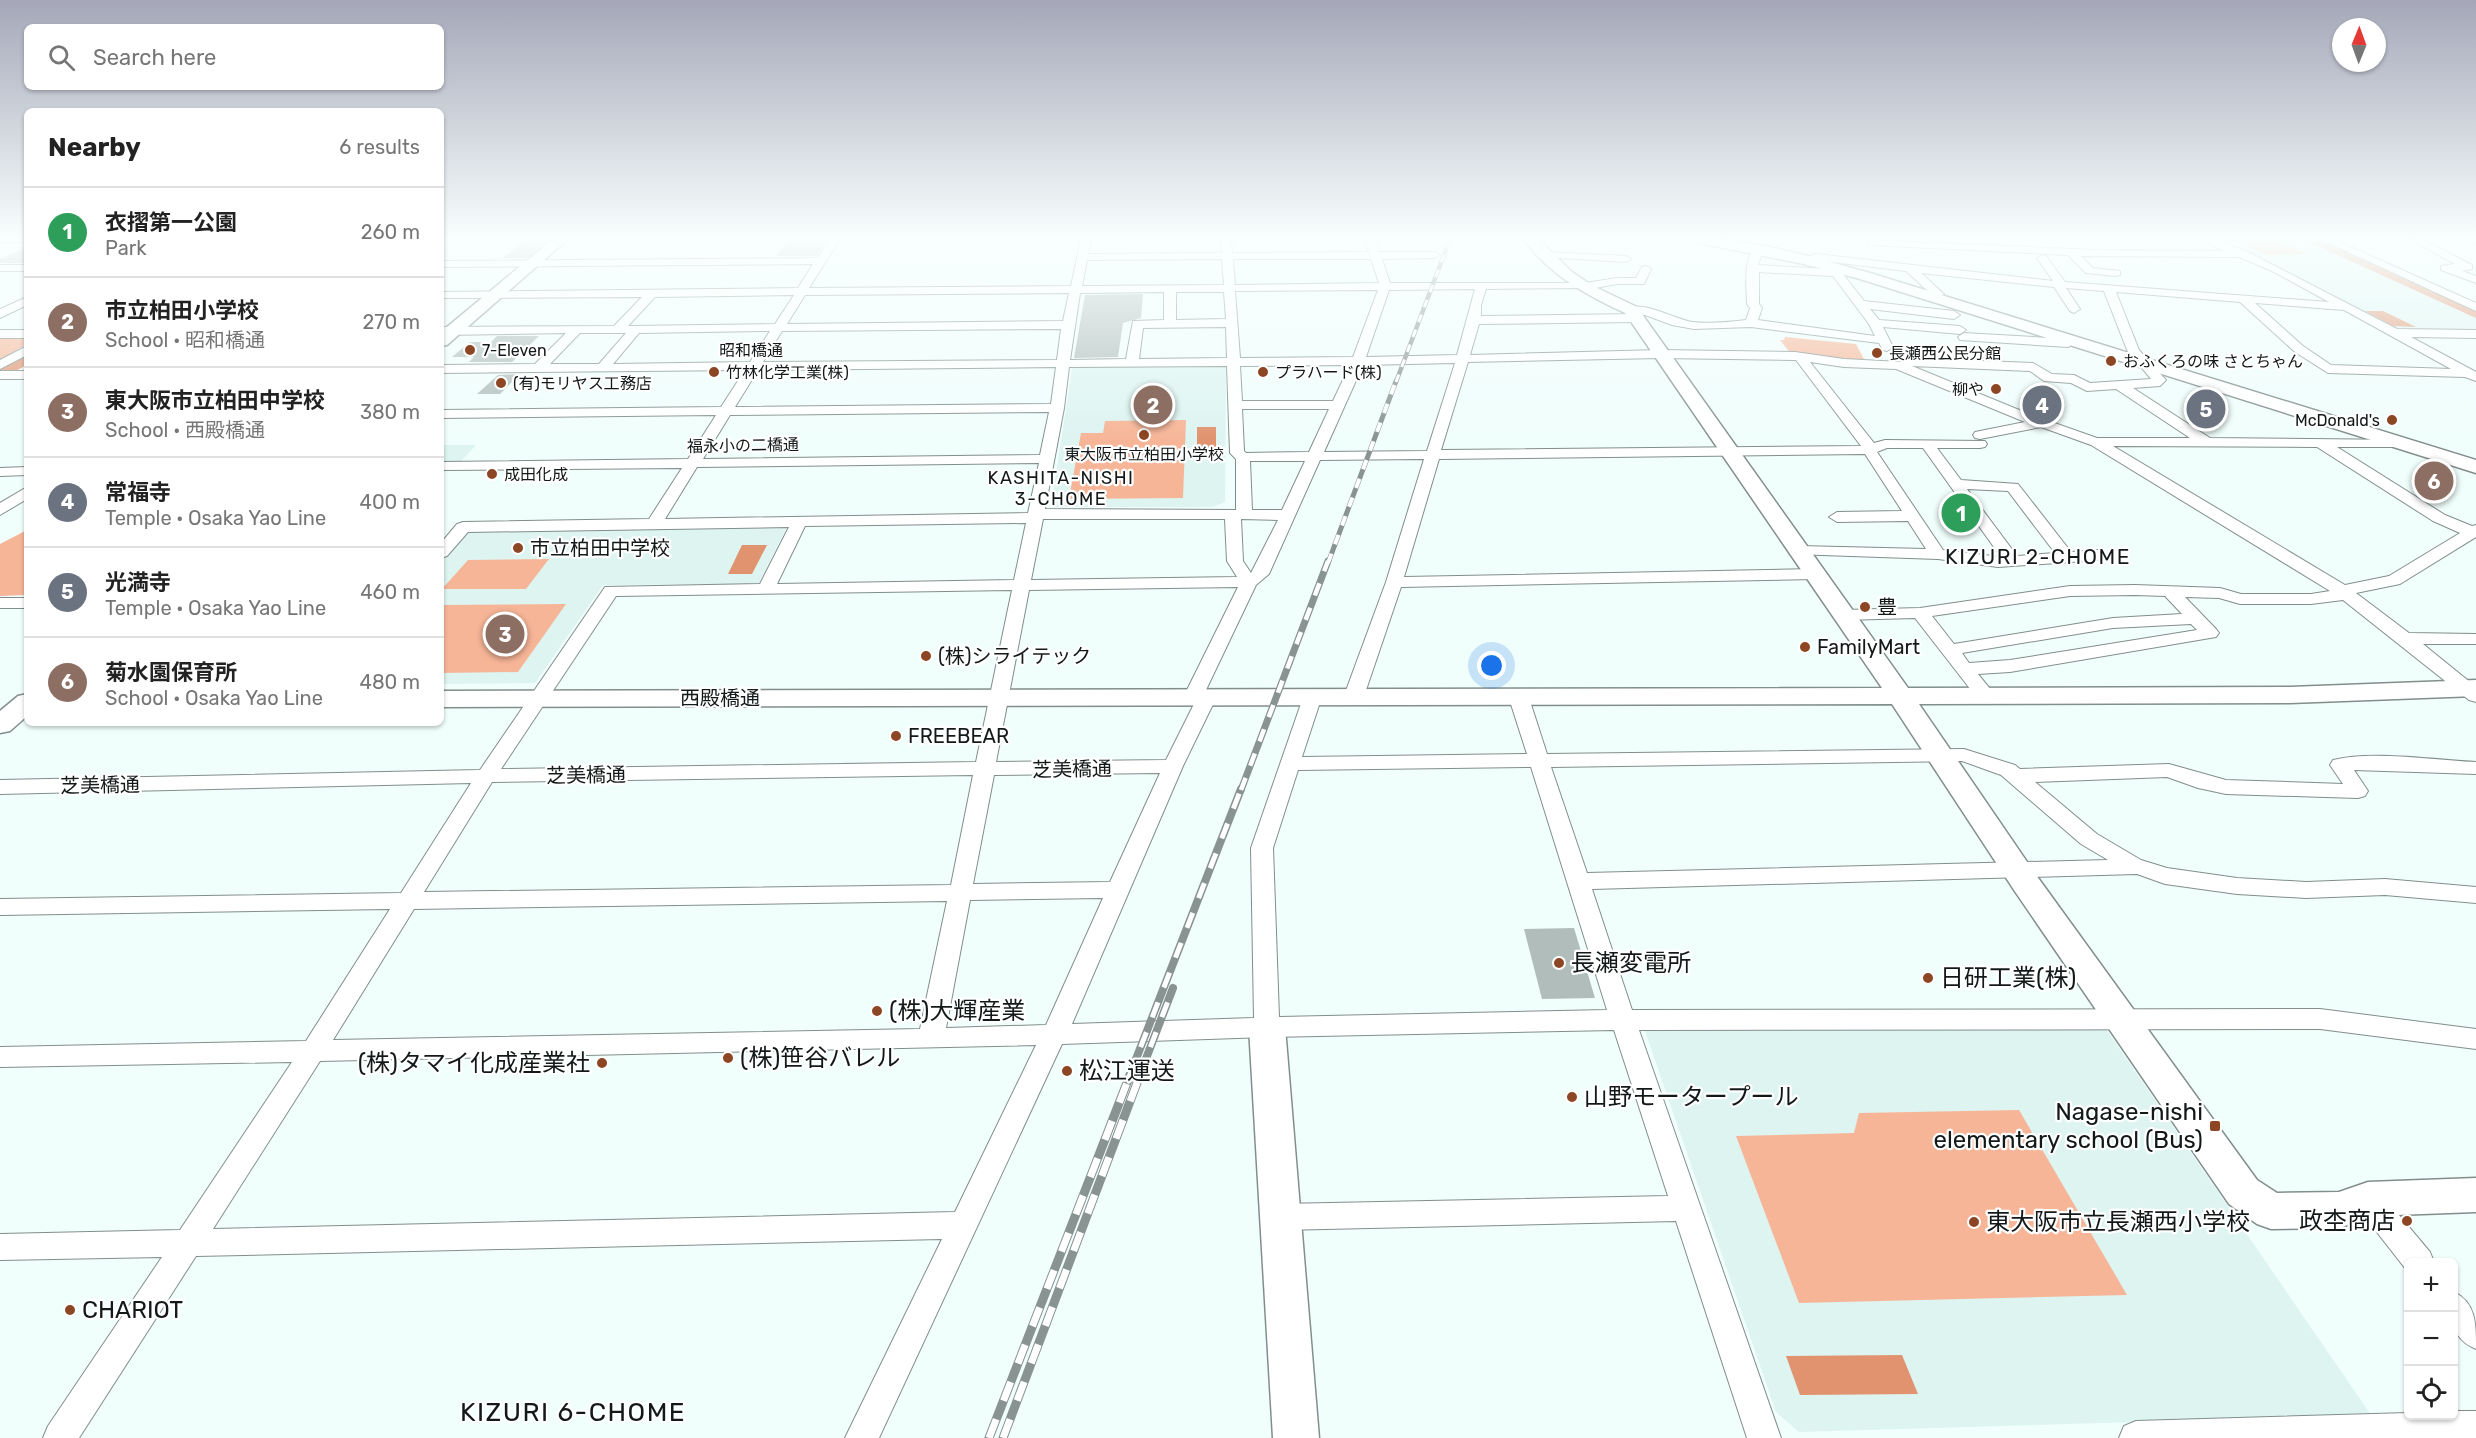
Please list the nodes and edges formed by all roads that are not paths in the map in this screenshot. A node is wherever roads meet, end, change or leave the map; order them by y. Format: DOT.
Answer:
graph roads {
  1 [pos="14,306"];
  2 [pos="481,306"];
  3 [pos="639,306"];
  4 [pos="792,306"];
  5 [pos="1072,306"];
  6 [pos="1170,306"];
  7 [pos="1231,306"];
  8 [pos="1378,306"];
  9 [pos="1475,306"];
  10 [pos="1619,306"];
  11 [pos="1755,306"];
  12 [pos="1861,306"];
  13 [pos="1946,306"];
  14 [pos="1952,306"];
  15 [pos="2072,306"];
  16 [pos="2115,306"];
  17 [pos="2251,306"];
  18 [pos="2332,306"];
  19 [pos="2345,307"];
  20 [pos="2074,309"];
  21 [pos="1634,314"];
  22 [pos="0,315"];
  23 [pos="24,316"];
  24 [pos="1474,320"];
  25 [pos="1170,323"];
  26 [pos="1232,323"];
  27 [pos="1678,323"];
  28 [pos="1751,323"];
  29 [pos="1875,323"];
  30 [pos="1068,326"];
  31 [pos="779,327"];
  32 [pos="618,329"];
  33 [pos="636,329"];
  34 [pos="576,330"];
  35 [pos="1962,333"];
  36 [pos="2394,333"];
  37 [pos="0,334"];
  38 [pos="24,334"];
  39 [pos="445,334"];
  40 [pos="2476,334"];
  41 [pos="1883,340"];
  42 [pos="2073,341"];
  43 [pos="1689,345"];
  44 [pos="24,352"];
  45 [pos="1661,354"];
  46 [pos="1800,357"];
  47 [pos="1461,359"];
  48 [pos="1358,361"];
  49 [pos="1234,362"];
  50 [pos="2139,362"];
  51 [pos="1132,363"];
  52 [pos="1897,363"];
  53 [pos="1977,363"];
  54 [pos="1062,364"];
  55 [pos="0,365"];
  56 [pos="754,366"];
  57 [pos="603,367"];
  58 [pos="539,368"];
  59 [pos="444,369"];
  60 [pos="0,375"];
  61 [pos="24,375"];
  62 [pos="2473,375"];
  63 [pos="2119,385"];
  64 [pos="1235,405"];
  65 [pos="1339,405"];
  66 [pos="1057,408"];
  67 [pos="725,412"];
  68 [pos="444,414"];
  69 [pos="2043,423"];
  70 [pos="2096,442"];
  71 [pos="2206,442"];
  72 [pos="2321,443"];
  73 [pos="1927,444"];
  74 [pos="2400,444"];
  75 [pos="1870,450"];
  76 [pos="1730,451"];
  77 [pos="1433,455"];
  78 [pos="1316,456"];
  79 [pos="1243,458"];
  80 [pos="1046,459"];
  81 [pos="693,463"];
  82 [pos="444,466"];
  83 [pos="2476,467"];
  84 [pos="24,471"];
  85 [pos="0,472"];
  86 [pos="1956,484"];
  87 [pos="24,494"];
  88 [pos="0,510"];
  89 [pos="1239,514"];
  90 [pos="1289,515"];
  91 [pos="1034,516"];
  92 [pos="1913,516"];
  93 [pos="1837,517"];
  94 [pos="800,522"];
  95 [pos="654,524"];
  96 [pos="2473,533"];
  97 [pos="444,549"];
  98 [pos="1799,551"];
  99 [pos="1938,554"];
  100 [pos="2098,555"];
  101 [pos="2066,557"];
  102 [pos="2012,561"];
  103 [pos="1815,574"];
  104 [pos="1249,582"];
  105 [pos="1394,582"];
  106 [pos="1020,586"];
  107 [pos="766,589"];
  108 [pos="2170,591"];
  109 [pos="2344,593"];
  110 [pos="0,603"];
  111 [pos="24,603"];
  112 [pos="1920,613"];
  113 [pos="1843,615"];
  114 [pos="2197,618"];
  115 [pos="2405,638"];
  116 [pos="2476,639"];
  117 [pos="1949,650"];
  118 [pos="1965,669"];
  119 [pos="2473,690"];
  120 [pos="1899,694"];
  121 [pos="1985,694"];
  122 [pos="1200,696"];
  123 [pos="1312,696"];
  124 [pos="1354,696"];
  125 [pos="1518,696"];
  126 [pos="999,697"];
  127 [pos="537,698"];
  128 [pos="444,699"];
  129 [pos="0,702"];
  130 [pos="24,702"];
  131 [pos="24,705"];
  132 [pos="0,725"];
  133 [pos="1937,754"];
  134 [pos="1539,761"];
  135 [pos="1290,764"];
  136 [pos="1173,766"];
  137 [pos="2476,768"];
  138 [pos="984,770"];
  139 [pos="486,776"];
  140 [pos="2014,776"];
  141 [pos="0,787"];
  142 [pos="2138,867"];
  143 [pos="2017,870"];
  144 [pos="1578,881"];
  145 [pos="1118,890"];
  146 [pos="960,892"];
  147 [pos="2476,895"];
  148 [pos="408,900"];
  149 [pos="0,907"];
  150 [pos="2119,1018"];
  151 [pos="1623,1020"];
  152 [pos="1268,1027"];
  153 [pos="1054,1035"];
  154 [pos="931,1039"];
  155 [pos="2476,1039"];
  156 [pos="313,1051"];
  157 [pos="0,1057"];
  158 [pos="2476,1195"];
  159 [pos="2368,1199"];
  160 [pos="1686,1208"];
  161 [pos="1281,1217"];
  162 [pos="964,1225"];
  163 [pos="187,1243"];
  164 [pos="3,1251"];
  165 [pos="2415,1258"];
  166 [pos="2458,1311"];
  167 [pos="2476,1334"];
  168 [pos="2476,1427"];
  169 [pos="60,1438"];
  170 [pos="862,1438"];
  171 [pos="1296,1438"];
  172 [pos="1764,1438"];
  173 [pos="2136,1438"];
  1 -- 22 [label="street"];
  2 -- 39 [label="street"];
  3 -- 32 [label="street"];
  4 -- 31 [label="street"];
  5 -- 30 [label="street"];
  6 -- 25 [label="street"];
  7 -- 26 [label="street"];
  8 -- 48 [label="street"];
  9 -- 24 [label="street"];
  10 -- 21 [label="street"];
  11 -- 28 [label="street"];
  12 -- 29 [label="street"];
  13 -- 35 [label="street"];
  14 -- 42 [label="street"];
  15 -- 20 [label="street"];
  16 -- 50 [label="street"];
  17 -- 62 [label="street"];
  18 -- 19 [label="street"];
  19 -- 36 [label="street"];
  21 -- 24 [label="street"];
  21 -- 27 [label="street"];
  21 -- 45 [label="street"];
  22 -- 23 [label="street"];
  24 -- 47 [label="street"];
  25 -- 26 [label="street"];
  25 -- 51 [label="street"];
  26 -- 49 [label="street"];
  27 -- 28 [label="street"];
  27 -- 43 [label="street"];
  28 -- 41 [label="street"];
  29 -- 35 [label="street"];
  29 -- 41 [label="street"];
  30 -- 31 [label="street"];
  30 -- 54 [label="street"];
  31 -- 33 [label="street"];
  31 -- 56 [label="street"];
  32 -- 33 [label="street"];
  32 -- 34 [label="street"];
  33 -- 57 [label="street"];
  34 -- 39 [label="street"];
  34 -- 58 [label="street"];
  35 -- 42 [label="street"];
  35 -- 53 [label="street"];
  36 -- 40 [label="street"];
  36 -- 62 [label="street"];
  37 -- 38 [label="street"];
  41 -- 52 [label="street"];
  42 -- 50 [label="street"];
  43 -- 45 [label="street, 昭和橋通"];
  43 -- 46 [label="street, 昭和橋通"];
  44 -- 55 [label="street"];
  45 -- 47 [label="street, 昭和橋通"];
  45 -- 76 [label="street"];
  46 -- 52 [label="street, 昭和橋通"];
  46 -- 75 [label="street"];
  47 -- 48 [label="street, 昭和橋通"];
  47 -- 77 [label="street"];
  48 -- 49 [label="street, 昭和橋通"];
  48 -- 65 [label="street"];
  49 -- 51 [label="street, 昭和橋通"];
  49 -- 64 [label="street"];
  50 -- 63 [label="street, 昭和橋通"];
  50 -- 74 [label="street"];
  51 -- 54 [label="street, 昭和橋通"];
  52 -- 53 [label="street, 昭和橋通"];
  52 -- 69 [label="street"];
  53 -- 63 [label="street, 昭和橋通"];
  54 -- 56 [label="street, 昭和橋通"];
  54 -- 66 [label="street"];
  56 -- 57 [label="street, 昭和橋通"];
  56 -- 67 [label="street"];
  57 -- 58 [label="street, 昭和橋通"];
  58 -- 59 [label="street, 昭和橋通"];
  60 -- 61 [label="street"];
  63 -- 71 [label="street"];
  64 -- 65 [label="street"];
  64 -- 79 [label="street"];
  65 -- 78 [label="street"];
  66 -- 67 [label="street"];
  66 -- 80 [label="street"];
  67 -- 68 [label="street"];
  67 -- 81 [label="street"];
  69 -- 70 [label="street"];
  69 -- 73 [label="street"];
  70 -- 71 [label="street"];
  70 -- 109 [label="street"];
  71 -- 72 [label="street"];
  72 -- 74 [label="street"];
  72 -- 96 [label="street"];
  73 -- 75 [label="street"];
  73 -- 86 [label="street"];
  74 -- 83 [label="street"];
  75 -- 76 [label="street"];
  75 -- 92 [label="street"];
  76 -- 77 [label="street"];
  76 -- 98 [label="street"];
  77 -- 78 [label="street"];
  77 -- 105 [label="street"];
  78 -- 79 [label="street"];
  78 -- 90 [label="street"];
  79 -- 89 [label="street"];
  80 -- 81 [label="street, 福永小の二橋通"];
  80 -- 91 [label="street"];
  81 -- 82 [label="street, 福永小の二橋通"];
  81 -- 95 [label="street"];
  84 -- 85 [label="street"];
  86 -- 101 [label="street"];
  86 -- 102 [label="street"];
  87 -- 88 [label="street"];
  89 -- 90 [label="street"];
  89 -- 91 [label="street"];
  89 -- 104 [label="street"];
  90 -- 104 [label="street"];
  91 -- 94 [label="street"];
  91 -- 106 [label="street"];
  92 -- 93 [label="street"];
  92 -- 99 [label="street"];
  94 -- 95 [label="street"];
  94 -- 107 [label="street"];
  95 -- 97 [label="street"];
  96 -- 109 [label="street"];
  98 -- 99 [label="street"];
  98 -- 103 [label="street"];
  99 -- 102 [label="street"];
  100 -- 101 [label="street"];
  101 -- 102 [label="street"];
  103 -- 105 [label="street"];
  103 -- 113 [label="street"];
  104 -- 106 [label="street"];
  104 -- 122 [label="street"];
  105 -- 124 [label="street"];
  106 -- 107 [label="street"];
  106 -- 126 [label="street"];
  107 -- 127 [label="street"];
  108 -- 109 [label="street"];
  108 -- 112 [label="street"];
  108 -- 114 [label="street"];
  109 -- 115 [label="street"];
  110 -- 111 [label="street"];
  112 -- 113 [label="street"];
  112 -- 117 [label="street"];
  113 -- 120 [label="street"];
  114 -- 117 [label="street"];
  114 -- 118 [label="street"];
  115 -- 116 [label="street"];
  115 -- 119 [label="street"];
  117 -- 118 [label="street"];
  118 -- 121 [label="street"];
  119 -- 121 [label="street, 西殿橋通"];
  120 -- 121 [label="street, 西殿橋通"];
  120 -- 125 [label="street, 西殿橋通"];
  120 -- 133 [label="street"];
  122 -- 123 [label="street, 西殿橋通"];
  122 -- 126 [label="street, 西殿橋通"];
  122 -- 136 [label="street"];
  123 -- 124 [label="street, 西殿橋通"];
  123 -- 135 [label="street"];
  124 -- 125 [label="street, 西殿橋通"];
  125 -- 134 [label="street"];
  126 -- 127 [label="street, 西殿橋通"];
  126 -- 138 [label="street"];
  127 -- 128 [label="street, 西殿橋通"];
  127 -- 139 [label="street"];
  129 -- 130 [label="street"];
  131 -- 132 [label="street"];
  133 -- 134 [label="street"];
  133 -- 140 [label="street"];
  133 -- 143 [label="street"];
  134 -- 135 [label="street"];
  134 -- 144 [label="street"];
  135 -- 152 [label="street"];
  136 -- 138 [label="street, 芝美橋通"];
  136 -- 145 [label="street"];
  137 -- 140 [label="street"];
  138 -- 139 [label="street, 芝美橋通"];
  138 -- 146 [label="street"];
  139 -- 141 [label="street, 芝美橋通"];
  139 -- 148 [label="street"];
  140 -- 142 [label="street"];
  142 -- 143 [label="street"];
  142 -- 147 [label="street"];
  143 -- 144 [label="street"];
  143 -- 150 [label="street"];
  144 -- 151 [label="street"];
  145 -- 146 [label="street"];
  145 -- 153 [label="street"];
  146 -- 148 [label="street"];
  146 -- 154 [label="street"];
  148 -- 149 [label="street"];
  148 -- 156 [label="street"];
  150 -- 151 [label="street"];
  150 -- 155 [label="street"];
  150 -- 159 [label="street"];
  151 -- 152 [label="street"];
  151 -- 160 [label="street"];
  152 -- 153 [label="street"];
  152 -- 161 [label="street"];
  153 -- 154 [label="street"];
  153 -- 162 [label="street"];
  154 -- 156 [label="street"];
  156 -- 157 [label="street"];
  156 -- 163 [label="street"];
  158 -- 159 [label="street"];
  159 -- 165 [label="street"];
  160 -- 161 [label="street"];
  160 -- 172 [label="street"];
  161 -- 171 [label="street"];
  162 -- 163 [label="street"];
  162 -- 170 [label="street"];
  163 -- 164 [label="street"];
  163 -- 169 [label="street"];
  166 -- 167 [label="street"];
  168 -- 173 [label="street"];
}
